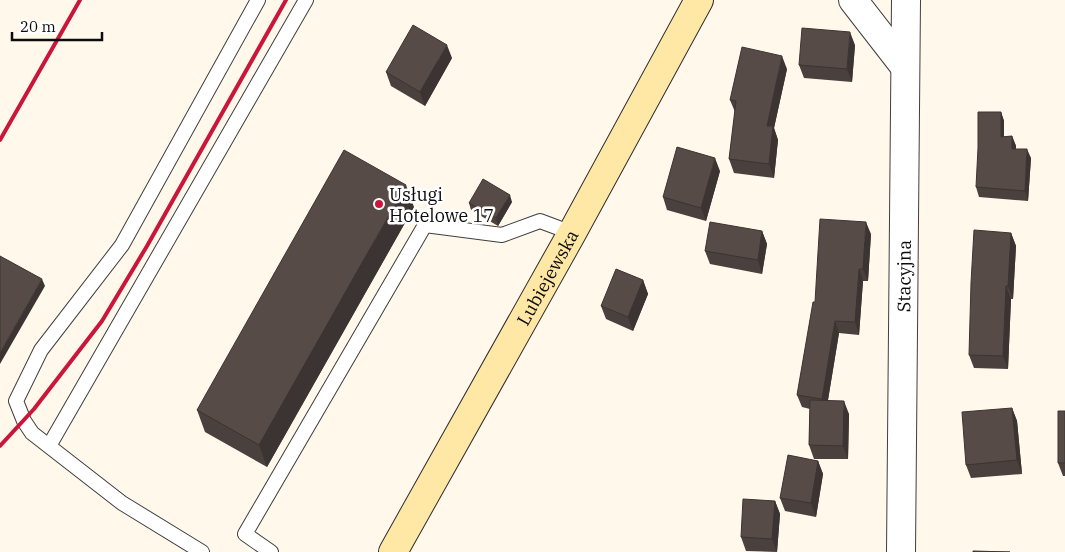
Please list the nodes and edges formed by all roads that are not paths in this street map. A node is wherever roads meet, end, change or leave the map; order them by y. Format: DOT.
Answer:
graph roads {
  1 [pos="258,0"];
  2 [pos="306,0"];
  3 [pos="699,0"];
  4 [pos="853,0"];
  5 [pos="906,0"];
  6 [pos="906,67"];
  7 [pos="572,233"];
  8 [pos="49,446"];
  9 [pos="202,552"];
  10 [pos="271,552"];
  11 [pos="393,552"];
  12 [pos="901,552"];
  1 -- 8 [label="lane"];
  2 -- 8 [label="lane"];
  3 -- 7 [label="main road, Lubiejewska"];
  4 -- 6 [label="street"];
  5 -- 6 [label="street, Stacyjna"];
  6 -- 12 [label="street, Stacyjna"];
  7 -- 10 [label="lane"];
  7 -- 11 [label="main road, Lubiejewska"];
  8 -- 9 [label="lane"];
}
